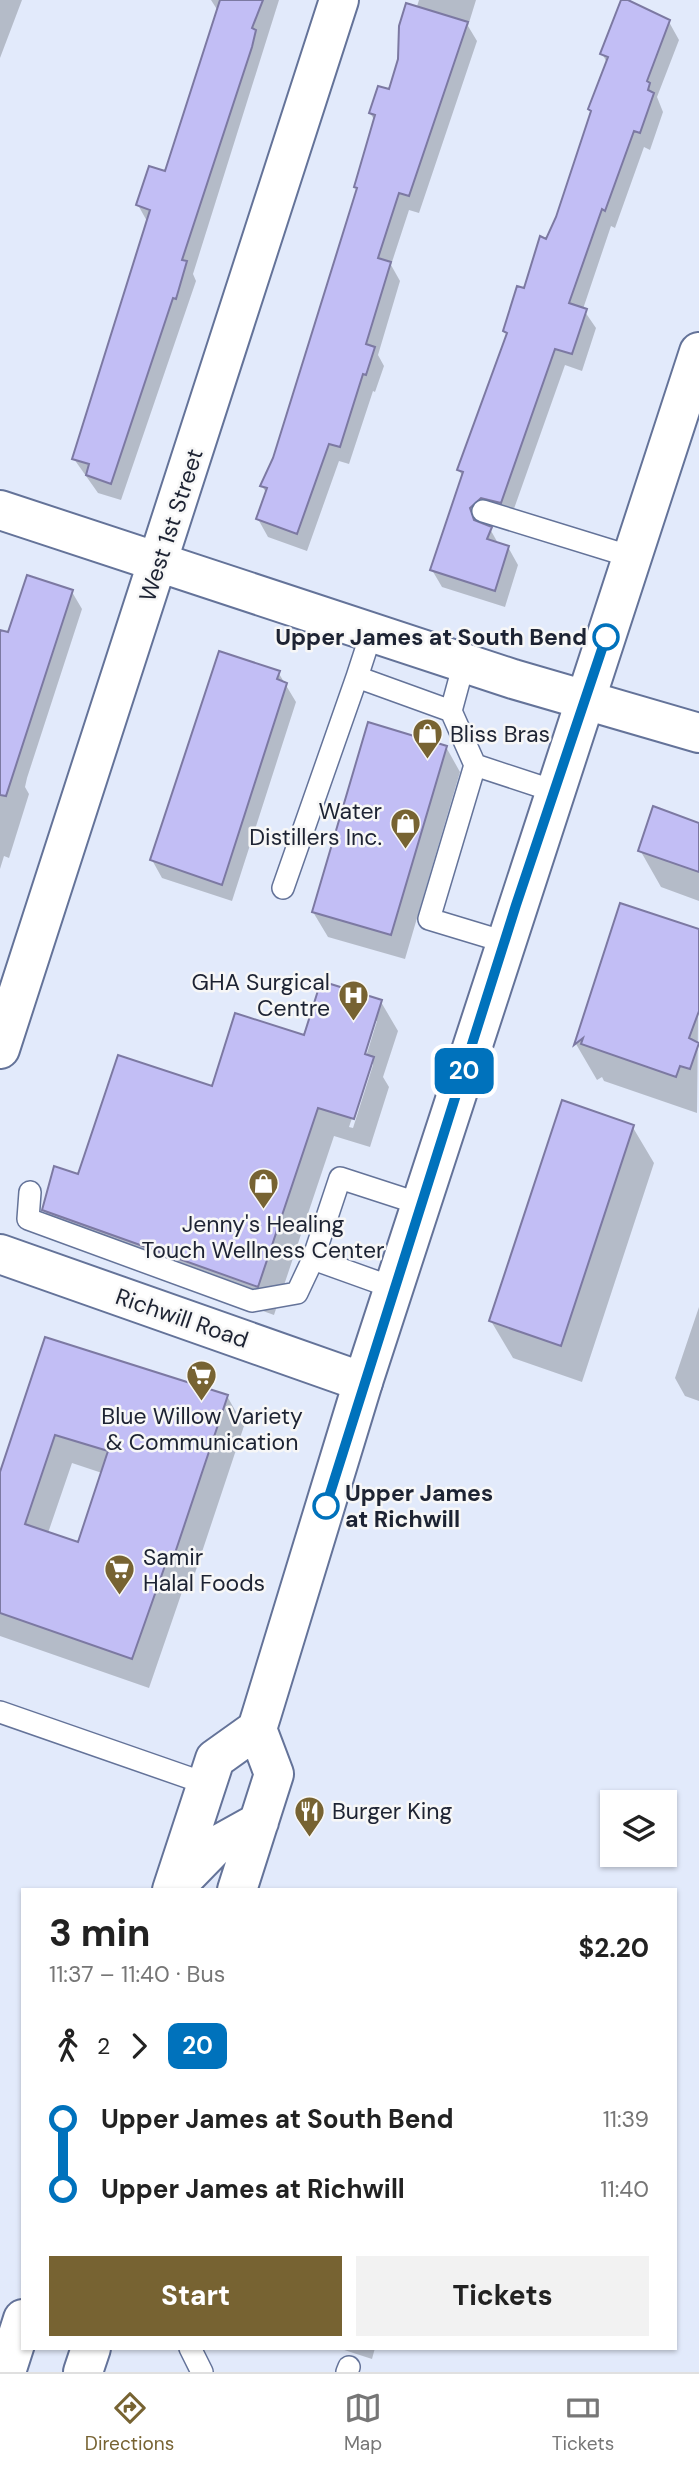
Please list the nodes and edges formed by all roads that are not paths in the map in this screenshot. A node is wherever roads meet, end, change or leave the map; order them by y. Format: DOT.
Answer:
graph roads {
  1 [pos="339,0"];
  2 [pos="699,352"];
  3 [pos="0,510"];
  4 [pos="483,511"];
  5 [pos="632,557"];
  6 [pos="159,561"];
  7 [pos="372,631"];
  8 [pos="464,663"];
  9 [pos="357,677"];
  10 [pos="586,698"];
  11 [pos="451,711"];
  12 [pos="699,733"];
  13 [pos="475,765"];
  14 [pos="554,791"];
  15 [pos="284,887"];
  16 [pos="505,942"];
  17 [pos="0,1049"];
  18 [pos="30,1192"];
  19 [pos="421,1204"];
  20 [pos="0,1254"];
  21 [pos="313,1259"];
  22 [pos="394,1289"];
  23 [pos="363,1382"];
  24 [pos="0,1712"];
  25 [pos="257,1729"];
  26 [pos="207,1784"];
  27 [pos="259,1822"];
  28 [pos="173,1888"];
  29 [pos="174,1888"];
  30 [pos="238,1888"];
  31 [pos="21,2325"];
  32 [pos="90,2350"];
  33 [pos="191,2350"];
  34 [pos="6,2372"];
  35 [pos="83,2372"];
  36 [pos="202,2372"];
  1 -- 6 [label="street, West 1st Street"];
  2 -- 5 [label="street"];
  3 -- 6 [label="street"];
  4 -- 5 [label="lane"];
  5 -- 10 [label="street"];
  6 -- 7 [label="street"];
  6 -- 17 [label="street, West 1st Street"];
  7 -- 8 [label="street"];
  7 -- 9 [label="lane"];
  8 -- 10 [label="street"];
  8 -- 11 [label="lane"];
  9 -- 11 [label="lane"];
  9 -- 15 [label="lane"];
  10 -- 12 [label="street"];
  10 -- 14 [label="street"];
  11 -- 13 [label="lane"];
  13 -- 14 [label="lane"];
  13 -- 16 [label="lane"];
  14 -- 16 [label="street"];
  16 -- 19 [label="street"];
  18 -- 21 [label="lane"];
  19 -- 21 [label="lane"];
  19 -- 22 [label="street"];
  20 -- 23 [label="street, Richwill Road"];
  21 -- 22 [label="lane"];
  22 -- 23 [label="street"];
  23 -- 25 [label="street"];
  24 -- 26 [label="lane"];
  25 -- 26 [label="street"];
  25 -- 27 [label="street"];
  26 -- 28 [label="street"];
  27 -- 29 [label="street"];
  27 -- 30 [label="street"];
  31 -- 34 [label="street"];
  32 -- 35 [label="street"];
  33 -- 36 [label="lane"];
}
